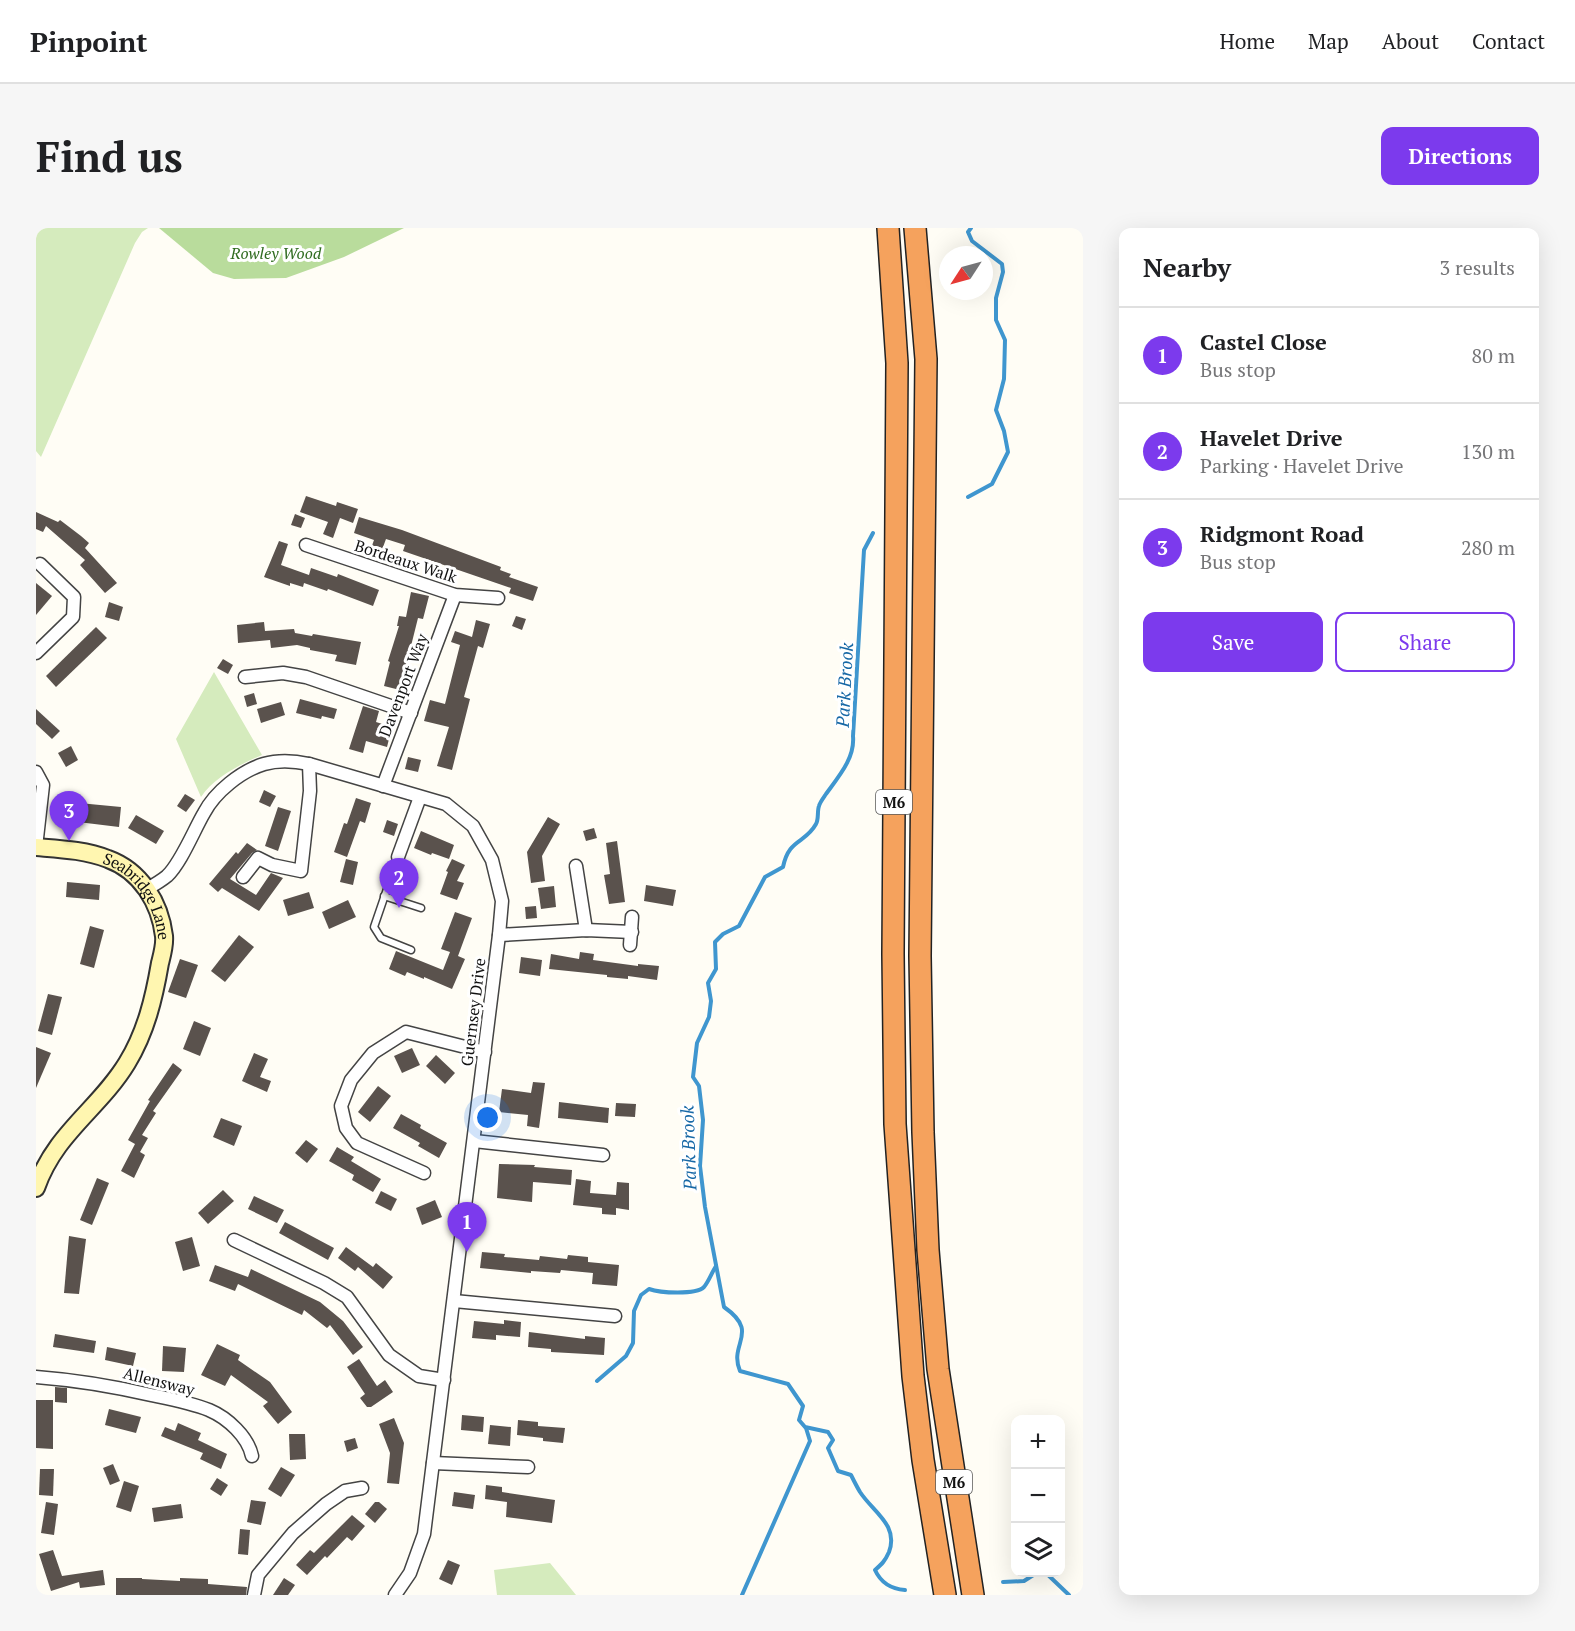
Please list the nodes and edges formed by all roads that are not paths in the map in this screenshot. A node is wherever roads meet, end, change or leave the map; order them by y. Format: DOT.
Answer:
graph roads {
  1 [pos="888,228"];
  2 [pos="915,228"];
  3 [pos="306,545"];
  4 [pos="40,564"];
  5 [pos="455,595"];
  6 [pos="498,598"];
  7 [pos="36,653"];
  8 [pos="245,677"];
  9 [pos="411,713"];
  10 [pos="309,764"];
  11 [pos="36,771"];
  12 [pos="383,786"];
  13 [pos="420,797"];
  14 [pos="36,847"];
  15 [pos="398,857"];
  16 [pos="576,866"];
  17 [pos="243,877"];
  18 [pos="147,889"];
  19 [pos="384,896"];
  20 [pos="421,908"];
  21 [pos="632,917"];
  22 [pos="586,930"];
  23 [pos="499,935"];
  24 [pos="411,950"];
  25 [pos="485,1052"];
  26 [pos="474,1141"];
  27 [pos="603,1155"];
  28 [pos="424,1173"];
  29 [pos="36,1188"];
  30 [pos="234,1240"];
  31 [pos="454,1301"];
  32 [pos="615,1316"];
  33 [pos="36,1377"];
  34 [pos="444,1380"];
  35 [pos="252,1456"];
  36 [pos="433,1463"];
  37 [pos="528,1467"];
  38 [pos="362,1488"];
  39 [pos="397,1594"];
  40 [pos="254,1595"];
  41 [pos="945,1595"];
  42 [pos="973,1595"];
  1 -- 41 [label="highway, M6"];
  2 -- 42 [label="highway, M6"];
  3 -- 5 [label="street, Bordeaux Walk"];
  4 -- 7 [label="street"];
  5 -- 6 [label="street, Bordeaux Walk"];
  5 -- 9 [label="street, Davenport Way"];
  8 -- 9 [label="street"];
  9 -- 12 [label="street, Davenport Way"];
  10 -- 12 [label="street, Guernsey Drive"];
  10 -- 17 [label="street"];
  10 -- 18 [label="street, Guernsey Drive"];
  11 -- 14 [label="street"];
  12 -- 13 [label="street, Guernsey Drive"];
  13 -- 15 [label="street"];
  13 -- 23 [label="street, Guernsey Drive"];
  14 -- 18 [label="street, Seabridge Lane"];
  15 -- 19 [label="lane"];
  16 -- 22 [label="street"];
  18 -- 29 [label="street, Seabridge Lane"];
  19 -- 20 [label="lane"];
  19 -- 24 [label="lane"];
  21 -- 22 [label="street"];
  22 -- 23 [label="street"];
  23 -- 25 [label="street, Guernsey Drive"];
  25 -- 26 [label="street, Guernsey Drive"];
  25 -- 28 [label="street"];
  26 -- 27 [label="street"];
  26 -- 31 [label="street, Guernsey Drive"];
  30 -- 34 [label="street"];
  31 -- 32 [label="street"];
  31 -- 34 [label="street, Guernsey Drive"];
  33 -- 35 [label="street, Allensway"];
  34 -- 36 [label="street, Guernsey Drive"];
  36 -- 37 [label="street"];
  36 -- 39 [label="street, Guernsey Drive"];
  38 -- 40 [label="street"];
}
